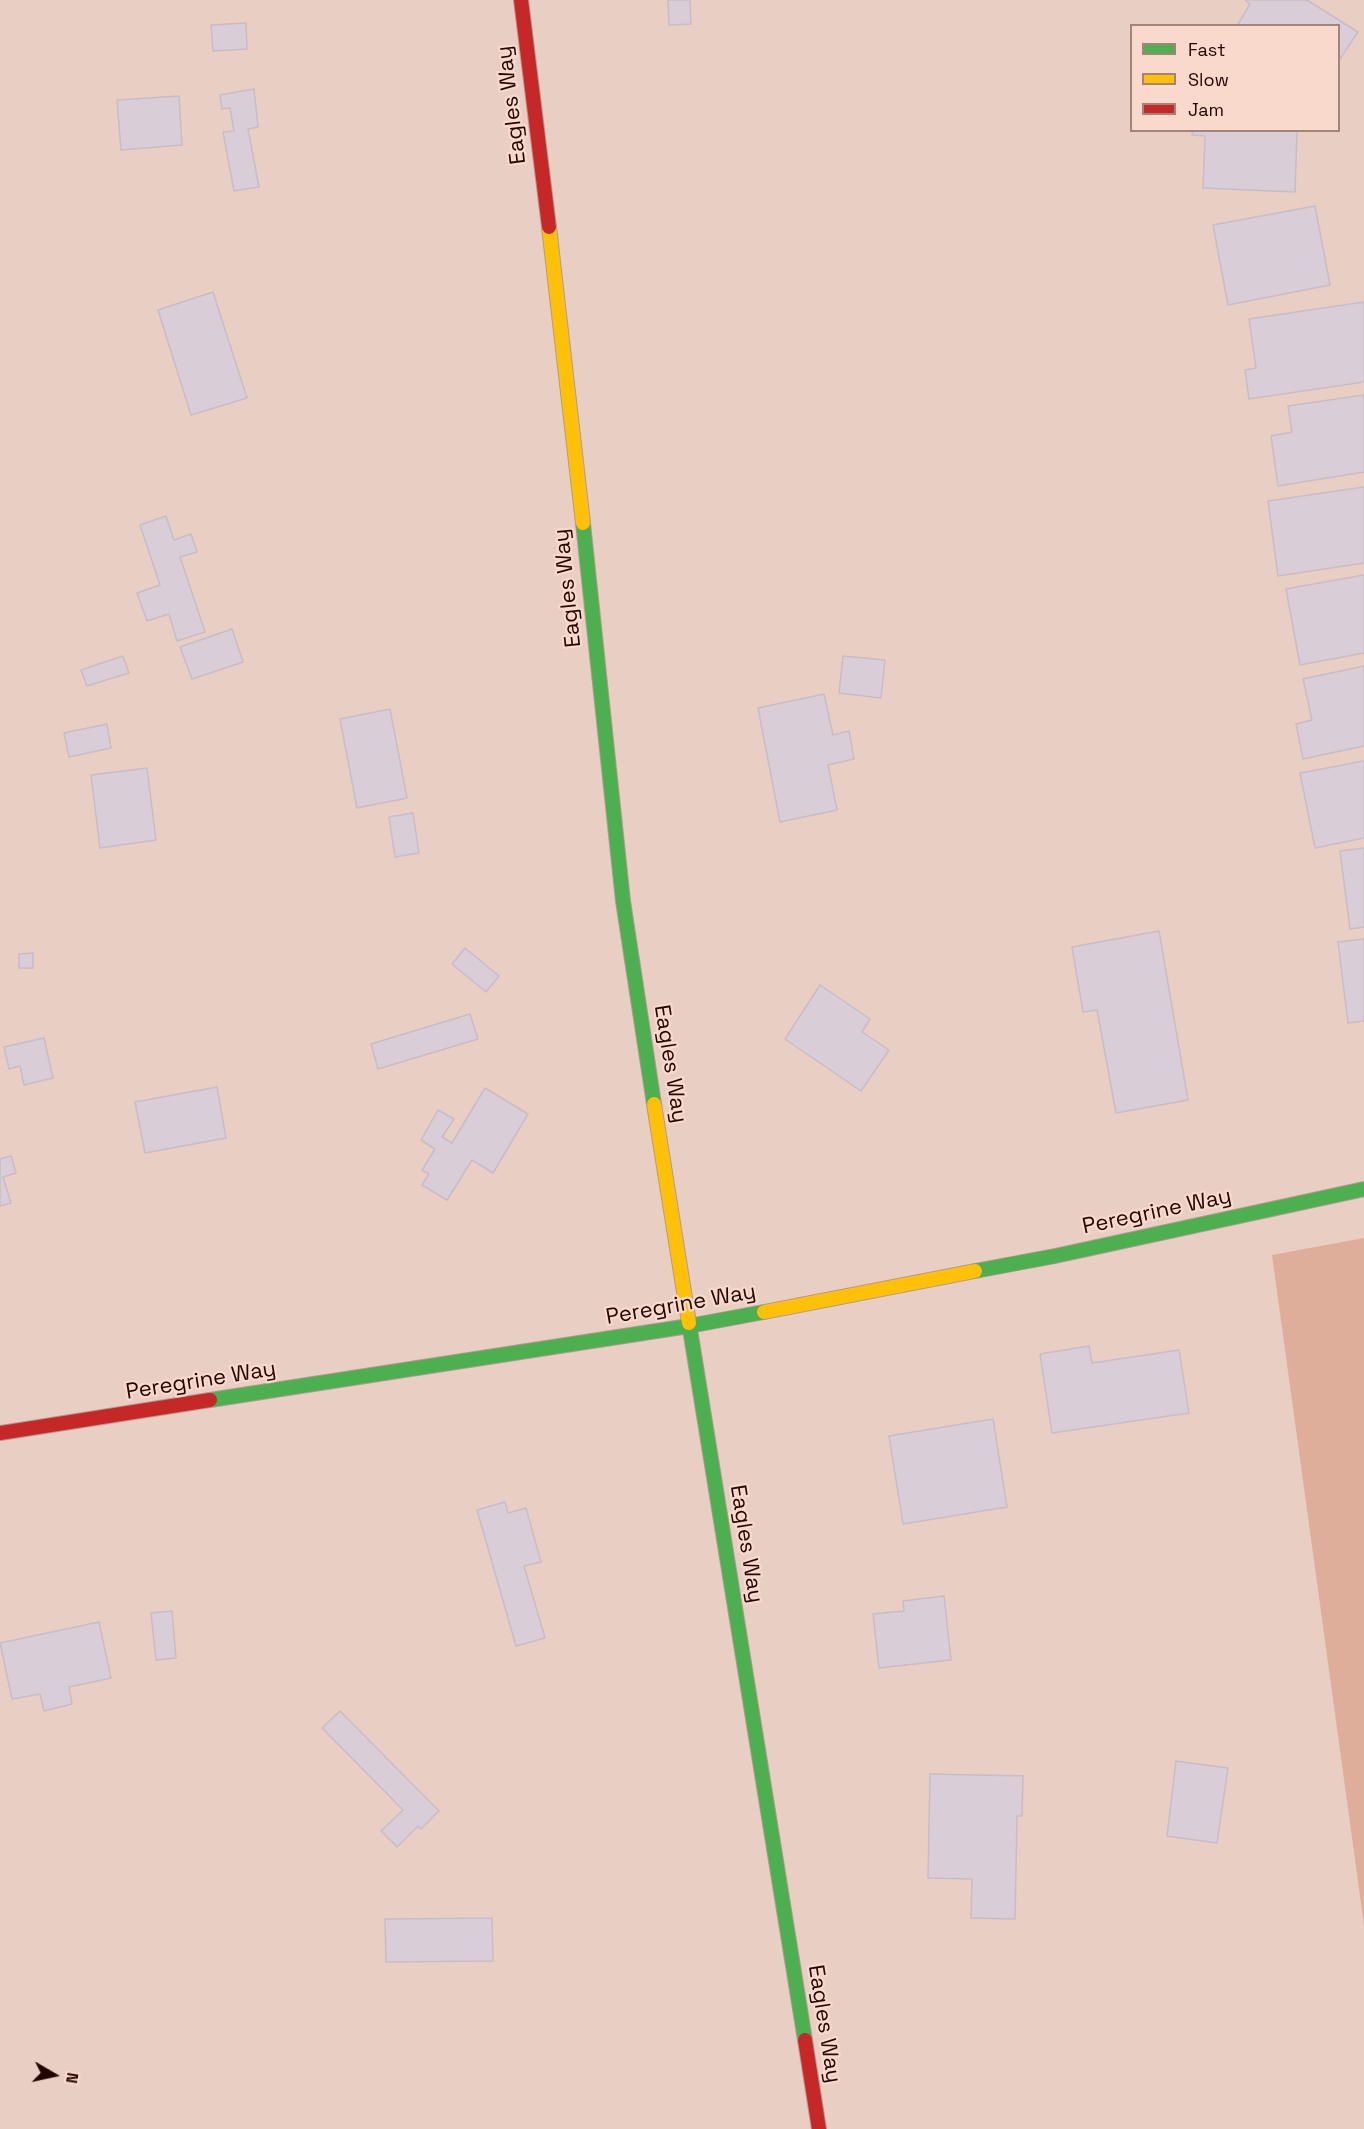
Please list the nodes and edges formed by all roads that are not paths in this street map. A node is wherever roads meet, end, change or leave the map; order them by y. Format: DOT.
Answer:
graph roads {
  1 [pos="521,0"];
  2 [pos="1364,1189"];
  3 [pos="689,1326"];
  4 [pos="0,1433"];
  5 [pos="819,2129"];
  1 -- 3 [label="street, Eagles Way"];
  2 -- 3 [label="street, Peregrine Way"];
  3 -- 4 [label="street, Peregrine Way"];
  3 -- 5 [label="street, Eagles Way"];
}
